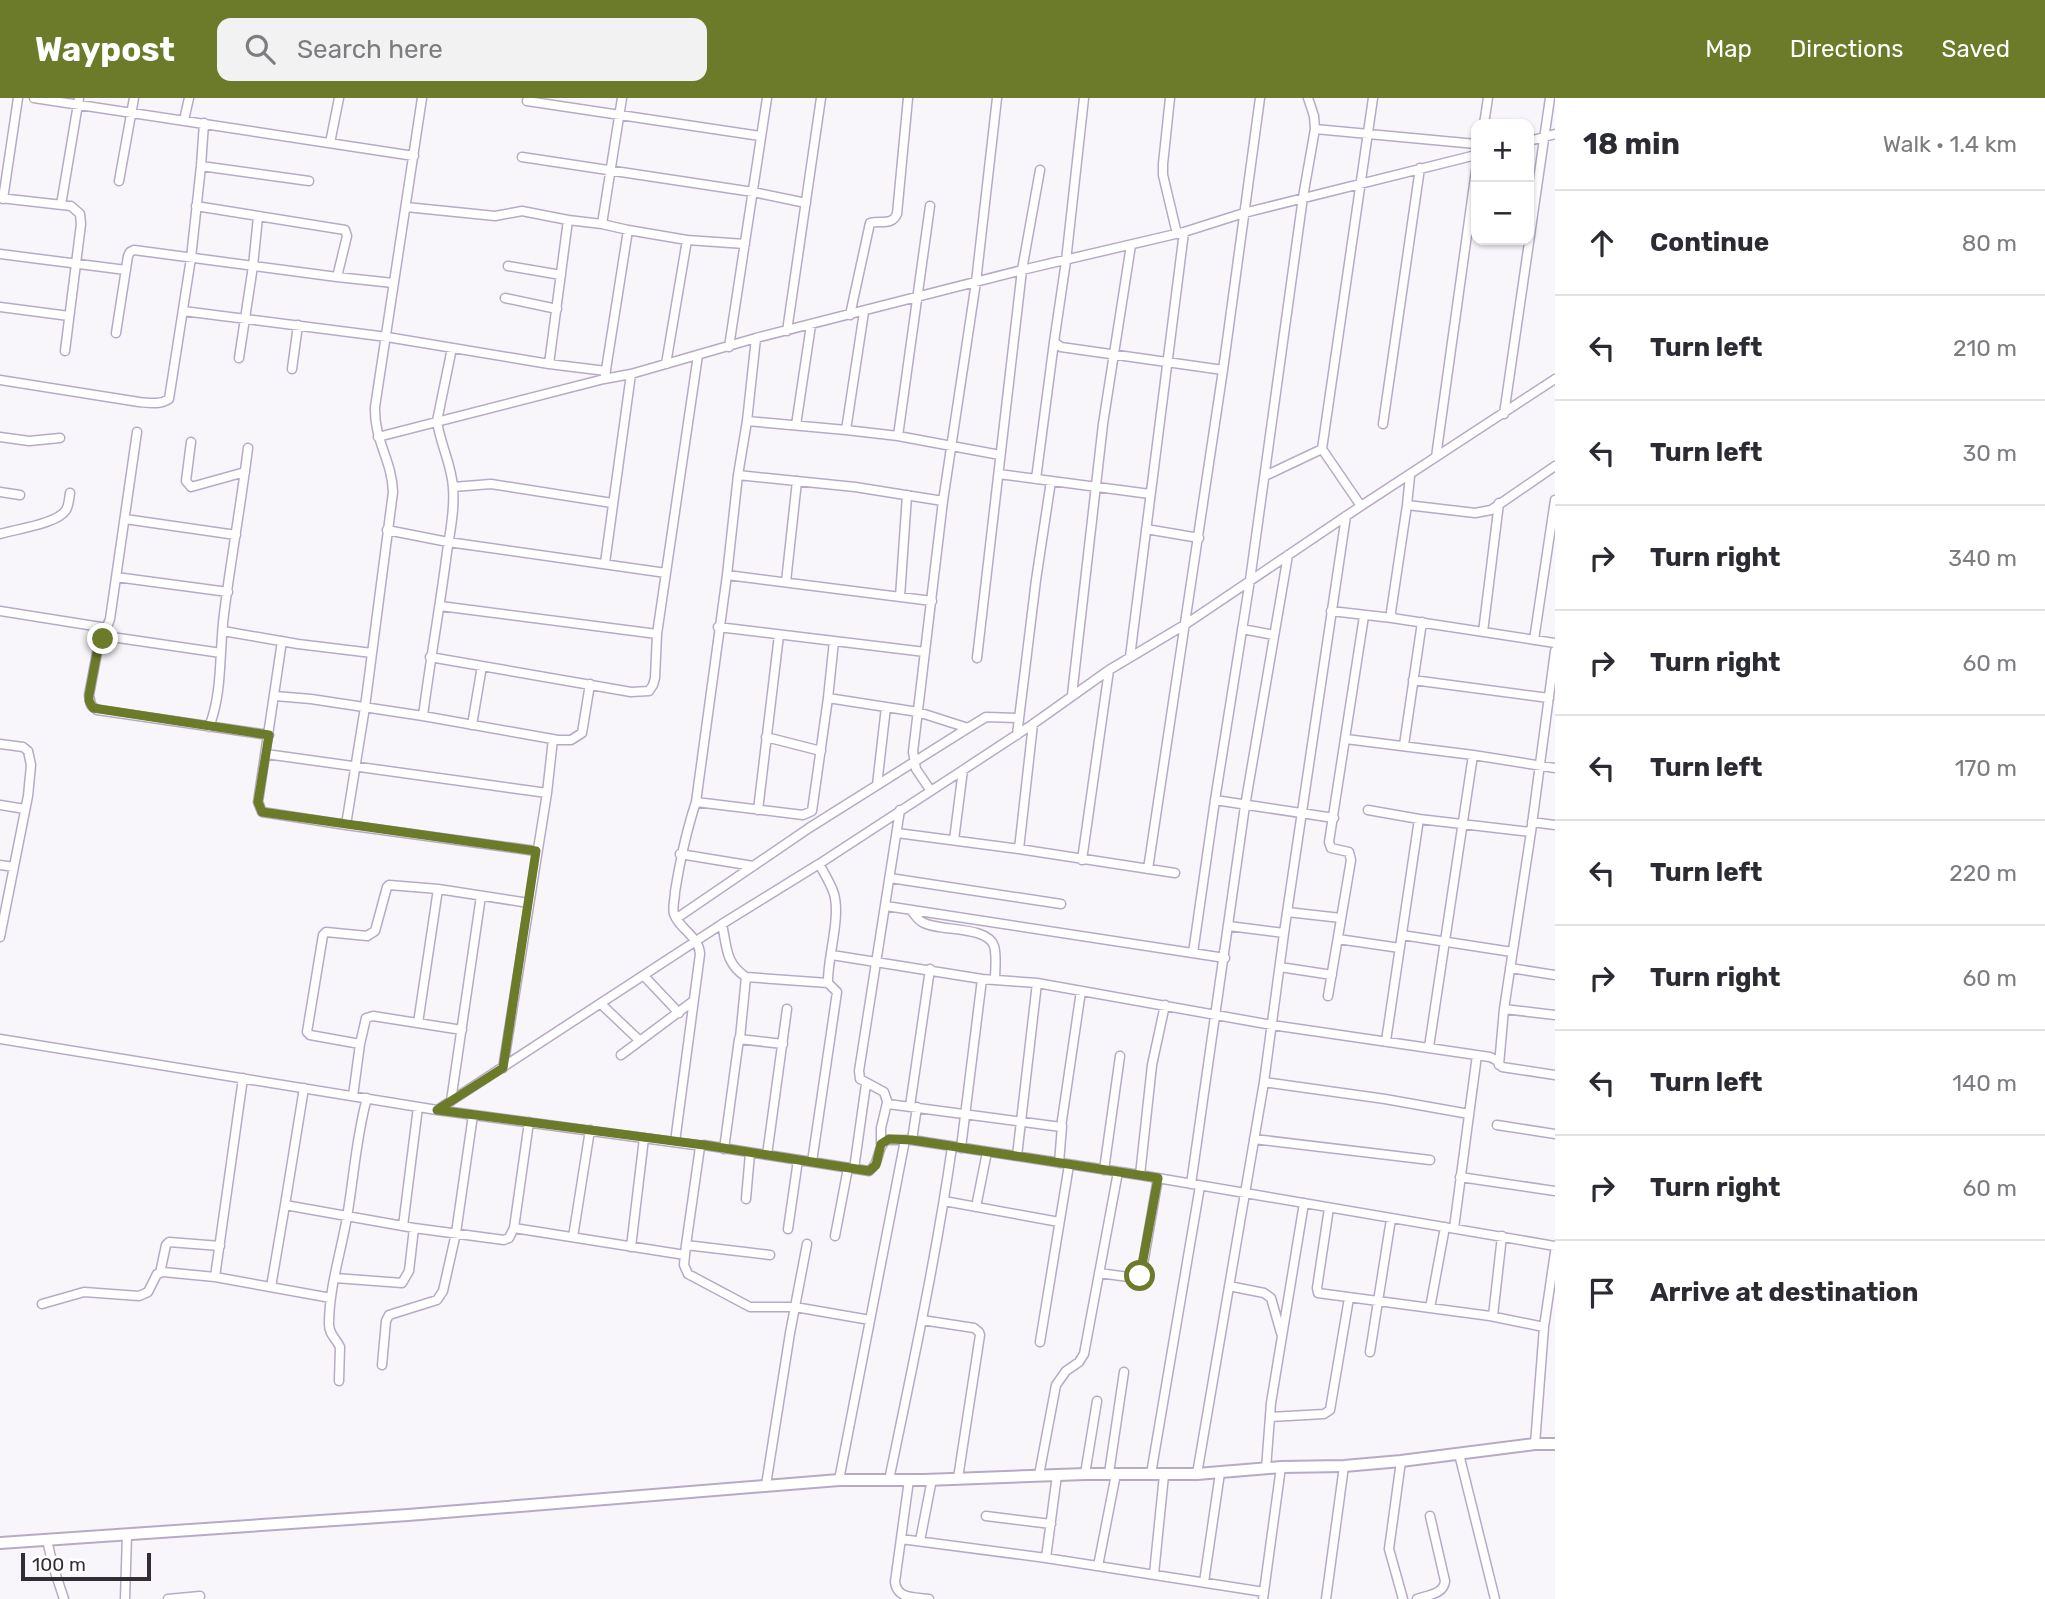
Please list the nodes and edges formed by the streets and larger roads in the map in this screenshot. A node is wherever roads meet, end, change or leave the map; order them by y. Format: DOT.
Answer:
graph roads {
  1 [pos="18,98"];
  2 [pos="34,98"];
  3 [pos="134,98"];
  4 [pos="189,98"];
  5 [pos="339,98"];
  6 [pos="422,98"];
  7 [pos="622,98"];
  8 [pos="767,98"];
  9 [pos="821,98"];
  10 [pos="908,98"];
  11 [pos="997,98"];
  12 [pos="1084,98"];
  13 [pos="1170,98"];
  14 [pos="1260,98"];
  15 [pos="1308,98"];
  16 [pos="1373,98"];
  17 [pos="1488,98"];
  18 [pos="1550,98"];
  19 [pos="78,101"];
  20 [pos="527,102"];
  21 [pos="131,113"];
  22 [pos="619,116"];
  23 [pos="1484,119"];
  24 [pos="184,120"];
  25 [pos="204,123"];
  26 [pos="1315,130"];
  27 [pos="1555,134"];
  28 [pos="1368,135"];
  29 [pos="760,136"];
  30 [pos="1544,137"];
  31 [pos="1534,140"];
  32 [pos="330,143"];
  33 [pos="1471,144"];
  34 [pos="0,149"];
  35 [pos="10,150"];
  36 [pos="414,156"];
  37 [pos="1471,156"];
  38 [pos="522,158"];
  39 [pos="201,166"];
  40 [pos="1420,168"];
  41 [pos="610,170"];
  42 [pos="1040,170"];
  43 [pos="119,181"];
  44 [pos="309,181"];
  45 [pos="1361,182"];
  46 [pos="1474,182"];
  47 [pos="753,192"];
  48 [pos="1303,197"];
  49 [pos="1,199"];
  50 [pos="806,203"];
  51 [pos="61,205"];
  52 [pos="196,206"];
  53 [pos="930,206"];
  54 [pos="406,207"];
  55 [pos="1244,213"];
  56 [pos="258,217"];
  57 [pos="568,220"];
  58 [pos="601,224"];
  59 [pos="628,230"];
  60 [pos="1181,233"];
  61 [pos="687,240"];
  62 [pos="745,244"];
  63 [pos="1131,244"];
  64 [pos="0,254"];
  65 [pos="191,258"];
  66 [pos="1066,261"];
  67 [pos="75,264"];
  68 [pos="253,266"];
  69 [pos="508,266"];
  70 [pos="126,270"];
  71 [pos="1022,270"];
  72 [pos="561,275"];
  73 [pos="337,277"];
  74 [pos="976,282"];
  75 [pos="393,283"];
  76 [pos="505,298"];
  77 [pos="917,298"];
  78 [pos="0,307"];
  79 [pos="556,309"];
  80 [pos="183,311"];
  81 [pos="864,312"];
  82 [pos="850,315"];
  83 [pos="69,316"];
  84 [pos="246,318"];
  85 [pos="298,325"];
  86 [pos="811,326"];
  87 [pos="787,331"];
  88 [pos="116,333"];
  89 [pos="387,337"];
  90 [pos="756,338"];
  91 [pos="1054,342"];
  92 [pos="729,347"];
  93 [pos="452,348"];
  94 [pos="65,351"];
  95 [pos="1113,354"];
  96 [pos="698,355"];
  97 [pos="239,358"];
  98 [pos="1169,362"];
  99 [pos="549,364"];
  100 [pos="666,364"];
  101 [pos="292,369"];
  102 [pos="1223,370"];
  103 [pos="631,374"];
  104 [pos="605,375"];
  105 [pos="1555,379"];
  106 [pos="0,380"];
  107 [pos="1504,414"];
  108 [pos="437,421"];
  109 [pos="747,421"];
  110 [pos="1382,424"];
  111 [pos="796,425"];
  112 [pos="846,430"];
  113 [pos="137,432"];
  114 [pos="898,436"];
  115 [pos="0,437"];
  116 [pos="60,438"];
  117 [pos="378,438"];
  118 [pos="191,442"];
  119 [pos="951,446"];
  120 [pos="248,448"];
  121 [pos="1322,449"];
  122 [pos="1000,455"];
  123 [pos="1436,457"];
  124 [pos="1555,466"];
  125 [pos="245,472"];
  126 [pos="999,474"];
  127 [pos="738,475"];
  128 [pos="1265,476"];
  129 [pos="1409,476"];
  130 [pos="1036,479"];
  131 [pos="797,481"];
  132 [pos="1051,481"];
  133 [pos="453,487"];
  134 [pos="1096,487"];
  135 [pos="0,492"];
  136 [pos="70,493"];
  137 [pos="1150,494"];
  138 [pos="20,495"];
  139 [pos="907,495"];
  140 [pos="1555,500"];
  141 [pos="943,501"];
  142 [pos="612,503"];
  143 [pos="1499,503"];
  144 [pos="1407,505"];
  145 [pos="1361,506"];
  146 [pos="1346,516"];
  147 [pos="125,519"];
  148 [pos="1146,529"];
  149 [pos="387,530"];
  150 [pos="0,534"];
  151 [pos="236,535"];
  152 [pos="1199,538"];
  153 [pos="448,542"];
  154 [pos="1288,555"];
  155 [pos="605,563"];
  156 [pos="666,573"];
  157 [pos="727,575"];
  158 [pos="116,577"];
  159 [pos="1250,580"];
  160 [pos="786,582"];
  161 [pos="228,592"];
  162 [pos="900,597"];
  163 [pos="932,601"];
  164 [pos="440,606"];
  165 [pos="0,611"];
  166 [pos="1331,611"];
  167 [pos="1364,616"];
  168 [pos="1392,618"];
  169 [pos="1422,622"];
  170 [pos="1186,624"];
  171 [pos="718,627"];
  172 [pos="1242,629"];
  173 [pos="223,631"];
  174 [pos="106,632"];
  175 [pos="1483,632"];
  176 [pos="657,634"];
  177 [pos="779,635"];
  178 [pos="1274,635"];
  179 [pos="834,640"];
  180 [pos="1534,640"];
  181 [pos="282,641"];
  182 [pos="1555,643"];
  183 [pos="1555,651"];
  184 [pos="926,652"];
  185 [pos="221,653"];
  186 [pos="372,653"];
  187 [pos="430,657"];
  188 [pos="1130,657"];
  189 [pos="977,658"];
  190 [pos="482,666"];
  191 [pos="1110,670"];
  192 [pos="1413,680"];
  193 [pos="590,684"];
  194 [pos="1072,695"];
  195 [pos="275,696"];
  196 [pos="828,698"];
  197 [pos="1549,698"];
  198 [pos="365,707"];
  199 [pos="886,707"];
  200 [pos="918,712"];
  201 [pos="423,716"];
  202 [pos="1019,718"];
  203 [pos="1033,724"];
  204 [pos="472,725"];
  205 [pos="209,727"];
  206 [pos="968,728"];
  207 [pos="269,735"];
  208 [pos="1017,735"];
  209 [pos="766,737"];
  210 [pos="553,739"];
  211 [pos="1346,739"];
  212 [pos="0,744"];
  213 [pos="1404,745"];
  214 [pos="821,751"];
  215 [pos="266,754"];
  216 [pos="1473,754"];
  217 [pos="914,761"];
  218 [pos="356,766"];
  219 [pos="1540,766"];
  220 [pos="1555,768"];
  221 [pos="963,771"];
  222 [pos="877,785"];
  223 [pos="931,790"];
  224 [pos="547,793"];
  225 [pos="1214,800"];
  226 [pos="696,802"];
  227 [pos="0,805"];
  228 [pos="1245,806"];
  229 [pos="25,808"];
  230 [pos="758,810"];
  231 [pos="900,810"];
  232 [pos="1368,810"];
  233 [pos="1302,813"];
  234 [pos="1334,818"];
  235 [pos="1419,819"];
  236 [pos="1532,822"];
  237 [pos="346,825"];
  238 [pos="1463,825"];
  239 [pos="1555,825"];
  240 [pos="1531,832"];
  241 [pos="897,833"];
  242 [pos="954,840"];
  243 [pos="1019,849"];
  244 [pos="536,851"];
  245 [pos="680,854"];
  246 [pos="1082,860"];
  247 [pos="819,864"];
  248 [pos="0,865"];
  249 [pos="753,866"];
  250 [pos="14,867"];
  251 [pos="1148,869"];
  252 [pos="1175,873"];
  253 [pos="890,878"];
  254 [pos="438,889"];
  255 [pos="481,896"];
  256 [pos="529,903"];
  257 [pos="1061,904"];
  258 [pos="886,906"];
  259 [pos="911,910"];
  260 [pos="1287,912"];
  261 [pos="677,918"];
  262 [pos="1341,919"];
  263 [pos="722,924"];
  264 [pos="1229,926"];
  265 [pos="0,930"];
  266 [pos="1284,933"];
  267 [pos="1402,935"];
  268 [pos="0,937"];
  269 [pos="1338,939"];
  270 [pos="697,942"];
  271 [pos="1446,942"];
  272 [pos="1400,948"];
  273 [pos="1512,952"];
  274 [pos="1193,953"];
  275 [pos="832,955"];
  276 [pos="1224,958"];
  277 [pos="875,961"];
  278 [pos="1280,967"];
  279 [pos="1510,968"];
  280 [pos="930,969"];
  281 [pos="1332,975"];
  282 [pos="1555,975"];
  283 [pos="644,976"];
  284 [pos="746,977"];
  285 [pos="982,979"];
  286 [pos="995,980"];
  287 [pos="828,983"];
  288 [pos="1037,984"];
  289 [pos="1081,991"];
  290 [pos="1328,996"];
  291 [pos="692,1002"];
  292 [pos="601,1004"];
  293 [pos="1165,1005"];
  294 [pos="787,1009"];
  295 [pos="1504,1009"];
  296 [pos="679,1013"];
  297 [pos="1217,1014"];
  298 [pos="1555,1015"];
  299 [pos="418,1023"];
  300 [pos="1272,1025"];
  301 [pos="462,1030"];
  302 [pos="740,1038"];
  303 [pos="0,1039"];
  304 [pos="640,1041"];
  305 [pos="1386,1041"];
  306 [pos="360,1044"];
  307 [pos="783,1044"];
  308 [pos="1429,1047"];
  309 [pos="621,1055"];
  310 [pos="1477,1055"];
  311 [pos="1120,1056"];
  312 [pos="1499,1065"];
  313 [pos="503,1068"];
  314 [pos="1555,1075"];
  315 [pos="243,1078"];
  316 [pos="1264,1082"];
  317 [pos="866,1084"];
  318 [pos="304,1088"];
  319 [pos="354,1096"];
  320 [pos="366,1098"];
  321 [pos="451,1101"];
  322 [pos="887,1103"];
  323 [pos="418,1107"];
  324 [pos="913,1107"];
  325 [pos="437,1110"];
  326 [pos="1469,1114"];
  327 [pos="473,1115"];
  328 [pos="965,1115"];
  329 [pos="1022,1121"];
  330 [pos="529,1122"];
  331 [pos="1497,1125"];
  332 [pos="1062,1126"];
  333 [pos="590,1130"];
  334 [pos="1555,1135"];
  335 [pos="644,1138"];
  336 [pos="1254,1139"];
  337 [pos="908,1140"];
  338 [pos="675,1142"];
  339 [pos="881,1144"];
  340 [pos="702,1146"];
  341 [pos="957,1147"];
  342 [pos="724,1149"];
  343 [pos="987,1152"];
  344 [pos="750,1153"];
  345 [pos="767,1156"];
  346 [pos="1017,1156"];
  347 [pos="798,1160"];
  348 [pos="1430,1160"];
  349 [pos="812,1162"];
  350 [pos="1059,1163"];
  351 [pos="1069,1165"];
  352 [pos="851,1168"];
  353 [pos="1104,1170"];
  354 [pos="1118,1172"];
  355 [pos="1140,1175"];
  356 [pos="1158,1178"];
  357 [pos="1460,1178"];
  358 [pos="1196,1185"];
  359 [pos="1555,1191"];
  360 [pos="1245,1194"];
  361 [pos="746,1199"];
  362 [pos="944,1201"];
  363 [pos="1304,1203"];
  364 [pos="285,1205"];
  365 [pos="976,1207"];
  366 [pos="1329,1208"];
  367 [pos="347,1216"];
  368 [pos="1391,1219"];
  369 [pos="1059,1222"];
  370 [pos="403,1226"];
  371 [pos="414,1228"];
  372 [pos="514,1228"];
  373 [pos="1449,1228"];
  374 [pos="788,1229"];
  375 [pos="456,1233"];
  376 [pos="835,1236"];
  377 [pos="1502,1236"];
  378 [pos="573,1237"];
  379 [pos="807,1244"];
  380 [pos="686,1245"];
  381 [pos="1555,1246"];
  382 [pos="220,1247"];
  383 [pos="631,1247"];
  384 [pos="1555,1252"];
  385 [pos="685,1255"];
  386 [pos="770,1255"];
  387 [pos="160,1273"];
  388 [pos="1099,1273"];
  389 [pos="215,1277"];
  390 [pos="335,1278"];
  391 [pos="1229,1286"];
  392 [pos="271,1287"];
  393 [pos="331,1298"];
  394 [pos="1349,1298"];
  395 [pos="1377,1302"];
  396 [pos="42,1304"];
  397 [pos="795,1307"];
  398 [pos="1430,1308"];
  399 [pos="1493,1316"];
  400 [pos="870,1320"];
  401 [pos="922,1320"];
  402 [pos="1544,1327"];
  403 [pos="1282,1336"];
  404 [pos="1040,1342"];
  405 [pos="1370,1352"];
  406 [pos="382,1365"];
  407 [pos="1124,1372"];
  408 [pos="339,1381"];
  409 [pos="1097,1401"];
  410 [pos="1270,1417"];
  411 [pos="1535,1444"];
  412 [pos="1555,1444"];
  413 [pos="1459,1454"];
  414 [pos="1401,1461"];
  415 [pos="1344,1466"];
  416 [pos="1281,1467"];
  417 [pos="1266,1469"];
  418 [pos="1113,1473"];
  419 [pos="1220,1473"];
  420 [pos="1085,1474"];
  421 [pos="1197,1474"];
  422 [pos="1039,1475"];
  423 [pos="1057,1475"];
  424 [pos="1151,1475"];
  425 [pos="1164,1475"];
  426 [pos="958,1478"];
  427 [pos="932,1479"];
  428 [pos="839,1480"];
  429 [pos="889,1480"];
  430 [pos="909,1480"];
  431 [pos="766,1485"];
  432 [pos="986,1516"];
  433 [pos="1430,1516"];
  434 [pos="1051,1524"];
  435 [pos="127,1534"];
  436 [pos="901,1539"];
  437 [pos="47,1540"];
  438 [pos="920,1541"];
  439 [pos="0,1543"];
  440 [pos="1046,1558"];
  441 [pos="1098,1566"];
  442 [pos="1154,1574"];
  443 [pos="1204,1581"];
  444 [pos="1264,1595"];
  445 [pos="200,1596"];
  446 [pos="64,1599"];
  447 [pos="125,1599"];
  448 [pos="168,1599"];
  449 [pos="929,1599"];
  450 [pos="1326,1599"];
  451 [pos="1402,1599"];
  452 [pos="1417,1599"];
  453 [pos="1495,1599"];
  1 -- 35 [label="street"];
  2 -- 19 [label="street"];
  3 -- 21 [label="street"];
  4 -- 24 [label="street"];
  5 -- 32 [label="street"];
  6 -- 36 [label="street"];
  7 -- 22 [label="street"];
  8 -- 29 [label="street"];
  9 -- 50 [label="street"];
  10 -- 82 [label="street"];
  11 -- 74 [label="street"];
  12 -- 66 [label="street"];
  13 -- 60 [label="street"];
  14 -- 55 [label="street"];
  15 -- 26 [label="street"];
  16 -- 28 [label="street"];
  17 -- 23 [label="street"];
  18 -- 30 [label="street"];
  19 -- 21 [label="street"];
  19 -- 51 [label="street"];
  20 -- 22 [label="street"];
  21 -- 24 [label="street"];
  21 -- 43 [label="street"];
  22 -- 29 [label="street"];
  22 -- 41 [label="street"];
  24 -- 25 [label="street"];
  25 -- 32 [label="street"];
  25 -- 39 [label="street"];
  26 -- 28 [label="street"];
  26 -- 48 [label="street"];
  27 -- 30 [label="street"];
  28 -- 33 [label="street"];
  28 -- 45 [label="street"];
  29 -- 47 [label="street"];
  30 -- 31 [label="street"];
  30 -- 107 [label="street"];
  32 -- 36 [label="street"];
  34 -- 35 [label="street"];
  35 -- 49 [label="street"];
  36 -- 54 [label="street"];
  37 -- 40 [label="street"];
  38 -- 41 [label="street"];
  39 -- 44 [label="street"];
  39 -- 52 [label="street"];
  40 -- 45 [label="street"];
  40 -- 110 [label="street"];
  41 -- 47 [label="street"];
  41 -- 58 [label="street"];
  42 -- 71 [label="street"];
  45 -- 48 [label="street"];
  45 -- 121 [label="street"];
  46 -- 123 [label="street"];
  47 -- 50 [label="street"];
  47 -- 62 [label="street"];
  48 -- 55 [label="street"];
  48 -- 128 [label="street"];
  49 -- 51 [label="street"];
  50 -- 87 [label="street"];
  51 -- 67 [label="street"];
  52 -- 56 [label="street"];
  52 -- 65 [label="street"];
  53 -- 77 [label="street"];
  54 -- 57 [label="street"];
  54 -- 75 [label="street"];
  55 -- 60 [label="street"];
  55 -- 102 [label="street"];
  56 -- 68 [label="street"];
  56 -- 73 [label="street"];
  57 -- 58 [label="street"];
  57 -- 72 [label="street"];
  58 -- 59 [label="street"];
  59 -- 61 [label="street"];
  59 -- 104 [label="street"];
  60 -- 63 [label="street"];
  60 -- 98 [label="street"];
  61 -- 62 [label="street"];
  61 -- 100 [label="street"];
  62 -- 92 [label="street"];
  63 -- 66 [label="street"];
  63 -- 95 [label="street"];
  64 -- 67 [label="street"];
  65 -- 68 [label="street"];
  65 -- 70 [label="street"];
  65 -- 80 [label="street"];
  66 -- 71 [label="street"];
  66 -- 91 [label="street"];
  67 -- 70 [label="street"];
  67 -- 83 [label="street"];
  68 -- 73 [label="street"];
  68 -- 84 [label="street"];
  69 -- 72 [label="street"];
  70 -- 88 [label="street"];
  71 -- 74 [label="street"];
  71 -- 122 [label="street"];
  72 -- 79 [label="street"];
  73 -- 75 [label="street"];
  74 -- 77 [label="street"];
  74 -- 119 [label="street"];
  75 -- 89 [label="street"];
  76 -- 79 [label="street"];
  77 -- 81 [label="street"];
  77 -- 114 [label="street"];
  78 -- 83 [label="street"];
  79 -- 99 [label="street"];
  80 -- 84 [label="street"];
  80 -- 106 [label="street"];
  81 -- 82 [label="street"];
  81 -- 112 [label="street"];
  82 -- 86 [label="street"];
  83 -- 94 [label="street"];
  84 -- 85 [label="street"];
  84 -- 97 [label="street"];
  85 -- 89 [label="street"];
  85 -- 101 [label="street"];
  86 -- 87 [label="street"];
  86 -- 111 [label="street"];
  87 -- 90 [label="street"];
  89 -- 93 [label="street"];
  89 -- 117 [label="street"];
  90 -- 92 [label="street"];
  90 -- 109 [label="street"];
  91 -- 95 [label="street"];
  91 -- 130 [label="street"];
  92 -- 96 [label="street"];
  93 -- 99 [label="street"];
  93 -- 108 [label="street"];
  95 -- 98 [label="street"];
  95 -- 134 [label="street"];
  96 -- 100 [label="street"];
  96 -- 156 [label="street"];
  98 -- 102 [label="street"];
  98 -- 137 [label="street"];
  99 -- 104 [label="street"];
  100 -- 103 [label="street"];
  102 -- 152 [label="street"];
  103 -- 104 [label="street"];
  103 -- 142 [label="street"];
  104 -- 108 [label="street"];
  105 -- 107 [label="street"];
  107 -- 123 [label="street"];
  108 -- 117 [label="street"];
  108 -- 133 [label="street"];
  109 -- 111 [label="street"];
  109 -- 127 [label="street"];
  111 -- 112 [label="street"];
  112 -- 114 [label="street"];
  113 -- 147 [label="street"];
  114 -- 119 [label="street"];
  115 -- 116 [label="street"];
  117 -- 149 [label="street"];
  118 -- 125 [label="street"];
  119 -- 122 [label="street"];
  119 -- 141 [label="street"];
  120 -- 125 [label="street"];
  121 -- 128 [label="street"];
  121 -- 145 [label="street"];
  122 -- 126 [label="street"];
  123 -- 129 [label="street"];
  124 -- 143 [label="street"];
  125 -- 151 [label="street"];
  126 -- 130 [label="street"];
  126 -- 189 [label="street"];
  127 -- 131 [label="street"];
  127 -- 157 [label="street"];
  128 -- 159 [label="street"];
  129 -- 144 [label="street"];
  129 -- 145 [label="street"];
  130 -- 132 [label="street"];
  131 -- 139 [label="street"];
  131 -- 160 [label="street"];
  132 -- 134 [label="street"];
  132 -- 202 [label="street"];
  133 -- 142 [label="street"];
  133 -- 153 [label="street"];
  134 -- 137 [label="street"];
  134 -- 194 [label="street"];
  135 -- 138 [label="street"];
  136 -- 150 [label="street"];
  137 -- 148 [label="street"];
  139 -- 141 [label="street"];
  139 -- 162 [label="street"];
  140 -- 180 [label="street"];
  141 -- 163 [label="street"];
  142 -- 155 [label="street"];
  143 -- 144 [label="street"];
  143 -- 175 [label="street"];
  144 -- 168 [label="street"];
  145 -- 146 [label="street"];
  146 -- 154 [label="street"];
  146 -- 166 [label="street"];
  147 -- 151 [label="street"];
  147 -- 158 [label="street"];
  148 -- 152 [label="street"];
  148 -- 188 [label="street"];
  149 -- 153 [label="street"];
  149 -- 186 [label="street"];
  151 -- 161 [label="street"];
  152 -- 170 [label="street"];
  153 -- 155 [label="street"];
  153 -- 164 [label="street"];
  154 -- 159 [label="street"];
  154 -- 178 [label="street"];
  155 -- 156 [label="street"];
  156 -- 176 [label="street"];
  157 -- 160 [label="street"];
  157 -- 171 [label="street"];
  158 -- 161 [label="street"];
  158 -- 174 [label="street"];
  159 -- 170 [label="street"];
  159 -- 172 [label="street"];
  160 -- 162 [label="street"];
  161 -- 173 [label="street"];
  162 -- 163 [label="street"];
  163 -- 184 [label="street"];
  164 -- 176 [label="street"];
  164 -- 187 [label="street"];
  165 -- 174 [label="street"];
  166 -- 167 [label="street"];
  166 -- 233 [label="street"];
  167 -- 168 [label="street"];
  167 -- 211 [label="street"];
  168 -- 169 [label="street"];
  169 -- 175 [label="street"];
  169 -- 192 [label="street"];
  170 -- 188 [label="street"];
  170 -- 251 [label="street"];
  171 -- 177 [label="street"];
  171 -- 226 [label="street"];
  172 -- 178 [label="street"];
  172 -- 225 [label="street"];
  173 -- 181 [label="street"];
  173 -- 185 [label="street"];
  174 -- 185 [label="street"];
  174 -- 205 [label="street"];
  175 -- 180 [label="street"];
  176 -- 193 [label="street"];
  177 -- 179 [label="street"];
  177 -- 209 [label="street"];
  178 -- 228 [label="street"];
  179 -- 184 [label="street"];
  179 -- 196 [label="street"];
  180 -- 182 [label="street"];
  181 -- 186 [label="street"];
  181 -- 195 [label="street"];
  183 -- 197 [label="street"];
  184 -- 200 [label="street"];
  185 -- 205 [label="street"];
  186 -- 198 [label="street"];
  187 -- 190 [label="street"];
  187 -- 201 [label="street"];
  188 -- 191 [label="street"];
  190 -- 193 [label="street"];
  190 -- 204 [label="street"];
  191 -- 194 [label="street"];
  191 -- 246 [label="street"];
  192 -- 197 [label="street"];
  192 -- 213 [label="street"];
  193 -- 210 [label="street"];
  194 -- 203 [label="street"];
  195 -- 198 [label="street"];
  195 -- 207 [label="street"];
  196 -- 199 [label="street"];
  196 -- 214 [label="street"];
  197 -- 219 [label="street"];
  198 -- 201 [label="street"];
  198 -- 218 [label="street"];
  199 -- 200 [label="street"];
  199 -- 222 [label="street"];
  200 -- 206 [label="street"];
  200 -- 217 [label="street"];
  201 -- 204 [label="street"];
  202 -- 206 [label="street"];
  202 -- 208 [label="street"];
  203 -- 208 [label="street"];
  203 -- 243 [label="street"];
  204 -- 210 [label="street"];
  205 -- 207 [label="street"];
  206 -- 217 [label="street"];
  207 -- 215 [label="street"];
  208 -- 221 [label="street"];
  209 -- 214 [label="street"];
  209 -- 230 [label="street"];
  210 -- 224 [label="street"];
  211 -- 213 [label="street"];
  211 -- 234 [label="street"];
  212 -- 229 [label="street"];
  213 -- 216 [label="street"];
  214 -- 230 [label="street"];
  215 -- 218 [label="street"];
  215 -- 237 [label="street"];
  216 -- 219 [label="street"];
  216 -- 238 [label="street"];
  217 -- 222 [label="street"];
  217 -- 223 [label="street"];
  218 -- 224 [label="street"];
  218 -- 237 [label="street"];
  219 -- 220 [label="street"];
  219 -- 236 [label="street"];
  221 -- 223 [label="street"];
  221 -- 242 [label="street"];
  222 -- 249 [label="street"];
  223 -- 231 [label="street"];
  224 -- 244 [label="street"];
  225 -- 228 [label="street"];
  225 -- 274 [label="street"];
  226 -- 230 [label="street"];
  226 -- 245 [label="street"];
  227 -- 229 [label="street"];
  228 -- 233 [label="street"];
  228 -- 264 [label="street"];
  229 -- 250 [label="street"];
  231 -- 241 [label="street"];
  231 -- 247 [label="street"];
  232 -- 235 [label="street"];
  233 -- 234 [label="street"];
  233 -- 260 [label="street"];
  234 -- 262 [label="street"];
  235 -- 238 [label="street"];
  235 -- 267 [label="street"];
  236 -- 239 [label="street"];
  236 -- 240 [label="street"];
  237 -- 244 [label="street"];
  238 -- 240 [label="street"];
  238 -- 271 [label="street"];
  240 -- 273 [label="street"];
  241 -- 242 [label="street"];
  241 -- 253 [label="street"];
  242 -- 243 [label="street"];
  243 -- 246 [label="street"];
  244 -- 256 [label="street"];
  245 -- 249 [label="street"];
  245 -- 261 [label="street"];
  246 -- 251 [label="street"];
  247 -- 263 [label="street"];
  247 -- 275 [label="street"];
  248 -- 250 [label="street"];
  249 -- 261 [label="street"];
  250 -- 265 [label="street"];
  251 -- 252 [label="street"];
  253 -- 257 [label="street"];
  253 -- 258 [label="street"];
  254 -- 255 [label="street"];
  254 -- 299 [label="street"];
  254 -- 306 [label="street"];
  255 -- 256 [label="street"];
  255 -- 301 [label="street"];
  256 -- 313 [label="street"];
  258 -- 259 [label="street"];
  258 -- 277 [label="street"];
  259 -- 274 [label="street"];
  259 -- 286 [label="street"];
  260 -- 262 [label="street"];
  260 -- 266 [label="street"];
  261 -- 270 [label="street"];
  262 -- 269 [label="street"];
  263 -- 270 [label="street"];
  263 -- 284 [label="street"];
  264 -- 266 [label="street"];
  264 -- 276 [label="street"];
  265 -- 268 [label="street"];
  266 -- 278 [label="street"];
  267 -- 271 [label="street"];
  267 -- 272 [label="street"];
  269 -- 272 [label="street"];
  269 -- 281 [label="street"];
  270 -- 283 [label="street"];
  270 -- 291 [label="street"];
  271 -- 273 [label="street"];
  271 -- 308 [label="street"];
  272 -- 305 [label="street"];
  273 -- 279 [label="street"];
  274 -- 276 [label="street"];
  275 -- 277 [label="street"];
  275 -- 287 [label="street"];
  276 -- 297 [label="street"];
  277 -- 280 [label="street"];
  277 -- 317 [label="street"];
  278 -- 281 [label="street"];
  278 -- 300 [label="street"];
  279 -- 282 [label="street"];
  279 -- 295 [label="street"];
  280 -- 285 [label="street"];
  280 -- 324 [label="street"];
  281 -- 290 [label="street"];
  283 -- 292 [label="street"];
  283 -- 296 [label="street"];
  284 -- 287 [label="street"];
  284 -- 302 [label="street"];
  285 -- 286 [label="street"];
  285 -- 328 [label="street"];
  286 -- 288 [label="street"];
  287 -- 349 [label="street"];
  288 -- 289 [label="street"];
  288 -- 329 [label="street"];
  289 -- 293 [label="street"];
  289 -- 332 [label="street"];
  291 -- 296 [label="street"];
  291 -- 338 [label="street"];
  292 -- 304 [label="street"];
  292 -- 313 [label="street"];
  293 -- 297 [label="street"];
  293 -- 355 [label="street"];
  294 -- 307 [label="street"];
  295 -- 298 [label="street"];
  295 -- 312 [label="street"];
  296 -- 304 [label="street"];
  297 -- 300 [label="street"];
  297 -- 358 [label="street"];
  299 -- 301 [label="street"];
  299 -- 306 [label="street"];
  300 -- 305 [label="street"];
  300 -- 316 [label="street"];
  301 -- 321 [label="street"];
  302 -- 307 [label="street"];
  302 -- 342 [label="street"];
  303 -- 315 [label="street"];
  304 -- 309 [label="street"];
  305 -- 308 [label="street"];
  306 -- 319 [label="street"];
  307 -- 345 [label="street"];
  308 -- 310 [label="street"];
  310 -- 312 [label="street"];
  310 -- 326 [label="street"];
  311 -- 353 [label="street"];
  312 -- 314 [label="street"];
  313 -- 321 [label="street"];
  315 -- 318 [label="street"];
  315 -- 382 [label="street"];
  316 -- 326 [label="street"];
  316 -- 336 [label="street"];
  317 -- 322 [label="street"];
  317 -- 352 [label="street"];
  318 -- 319 [label="street"];
  318 -- 364 [label="street"];
  319 -- 320 [label="street"];
  320 -- 323 [label="street"];
  320 -- 367 [label="street"];
  321 -- 325 [label="street"];
  322 -- 324 [label="street"];
  322 -- 339 [label="street"];
  323 -- 325 [label="street"];
  323 -- 370 [label="street"];
  324 -- 328 [label="street"];
  324 -- 337 [label="street"];
  325 -- 327 [label="street"];
  326 -- 357 [label="street"];
  327 -- 330 [label="street"];
  327 -- 375 [label="street"];
  328 -- 329 [label="street"];
  328 -- 341 [label="street"];
  329 -- 332 [label="street"];
  329 -- 346 [label="street"];
  330 -- 333 [label="street"];
  330 -- 372 [label="street"];
  331 -- 334 [label="street"];
  332 -- 350 [label="street"];
  333 -- 335 [label="street"];
  333 -- 378 [label="street"];
  335 -- 338 [label="street"];
  335 -- 383 [label="street"];
  336 -- 348 [label="street"];
  336 -- 360 [label="street"];
  337 -- 339 [label="street"];
  337 -- 341 [label="street"];
  337 -- 400 [label="street"];
  338 -- 340 [label="street"];
  339 -- 352 [label="street"];
  340 -- 342 [label="street"];
  340 -- 380 [label="street"];
  341 -- 343 [label="street"];
  341 -- 362 [label="street"];
  342 -- 344 [label="street"];
  343 -- 346 [label="street"];
  343 -- 365 [label="street"];
  344 -- 345 [label="street"];
  344 -- 361 [label="street"];
  345 -- 347 [label="street"];
  346 -- 350 [label="street"];
  347 -- 349 [label="street"];
  347 -- 374 [label="street"];
  349 -- 352 [label="street"];
  350 -- 351 [label="street"];
  351 -- 353 [label="street"];
  351 -- 369 [label="street"];
  352 -- 376 [label="street"];
  353 -- 354 [label="street"];
  354 -- 355 [label="street"];
  354 -- 388 [label="street"];
  355 -- 356 [label="street"];
  356 -- 358 [label="street"];
  356 -- 388 [label="street"];
  357 -- 359 [label="street"];
  357 -- 373 [label="street"];
  358 -- 360 [label="street"];
  358 -- 424 [label="street"];
  360 -- 363 [label="street"];
  360 -- 391 [label="street"];
  362 -- 365 [label="street"];
  362 -- 401 [label="street"];
  363 -- 366 [label="street"];
  363 -- 403 [label="street"];
  364 -- 367 [label="street"];
  364 -- 392 [label="street"];
  365 -- 369 [label="street"];
  366 -- 368 [label="street"];
  366 -- 394 [label="street"];
  367 -- 370 [label="street"];
  367 -- 390 [label="street"];
  368 -- 373 [label="street"];
  368 -- 395 [label="street"];
  369 -- 404 [label="street"];
  370 -- 371 [label="street"];
  371 -- 375 [label="street"];
  371 -- 390 [label="street"];
  372 -- 375 [label="street"];
  372 -- 378 [label="street"];
  373 -- 377 [label="street"];
  373 -- 398 [label="street"];
  375 -- 406 [label="street"];
  377 -- 381 [label="street"];
  377 -- 399 [label="street"];
  378 -- 383 [label="street"];
  379 -- 397 [label="street"];
  380 -- 385 [label="street"];
  380 -- 386 [label="street"];
  382 -- 387 [label="street"];
  382 -- 389 [label="street"];
  383 -- 385 [label="street"];
  384 -- 402 [label="street"];
  385 -- 397 [label="street"];
  387 -- 389 [label="street"];
  387 -- 396 [label="street"];
  388 -- 422 [label="street"];
  389 -- 392 [label="street"];
  390 -- 393 [label="street"];
  391 -- 403 [label="street"];
  391 -- 421 [label="street"];
  392 -- 393 [label="street"];
  393 -- 408 [label="street"];
  394 -- 395 [label="street"];
  394 -- 410 [label="street"];
  395 -- 398 [label="street"];
  395 -- 405 [label="street"];
  397 -- 400 [label="street"];
  397 -- 431 [label="street"];
  398 -- 399 [label="street"];
  399 -- 402 [label="street"];
  400 -- 428 [label="street"];
  401 -- 426 [label="street"];
  401 -- 429 [label="street"];
  402 -- 411 [label="street"];
  403 -- 410 [label="street"];
  407 -- 418 [label="street"];
  409 -- 420 [label="street"];
  410 -- 417 [label="street"];
  411 -- 412 [label="street"];
  411 -- 413 [label="street"];
  413 -- 414 [label="street"];
  413 -- 453 [label="street"];
  414 -- 415 [label="street"];
  414 -- 451 [label="street"];
  415 -- 416 [label="street"];
  415 -- 450 [label="street"];
  416 -- 417 [label="street"];
  416 -- 444 [label="street"];
  417 -- 419 [label="street"];
  418 -- 420 [label="street"];
  418 -- 424 [label="street"];
  418 -- 441 [label="street"];
  419 -- 421 [label="street"];
  419 -- 443 [label="street"];
  420 -- 423 [label="street"];
  421 -- 425 [label="street"];
  422 -- 423 [label="street"];
  422 -- 426 [label="street"];
  423 -- 434 [label="street"];
  424 -- 425 [label="street"];
  425 -- 442 [label="street"];
  426 -- 427 [label="street"];
  427 -- 430 [label="street"];
  427 -- 438 [label="street"];
  428 -- 429 [label="street"];
  428 -- 431 [label="street"];
  429 -- 430 [label="street"];
  430 -- 436 [label="street"];
  431 -- 435 [label="street"];
  432 -- 434 [label="street"];
  433 -- 452 [label="street"];
  434 -- 440 [label="street"];
  435 -- 437 [label="street"];
  435 -- 447 [label="street"];
  436 -- 438 [label="street"];
  436 -- 449 [label="street"];
  437 -- 439 [label="street"];
  437 -- 446 [label="street"];
  438 -- 440 [label="street"];
  440 -- 441 [label="street"];
  441 -- 442 [label="street"];
  442 -- 443 [label="street"];
  443 -- 444 [label="street"];
  445 -- 448 [label="street"];
}
